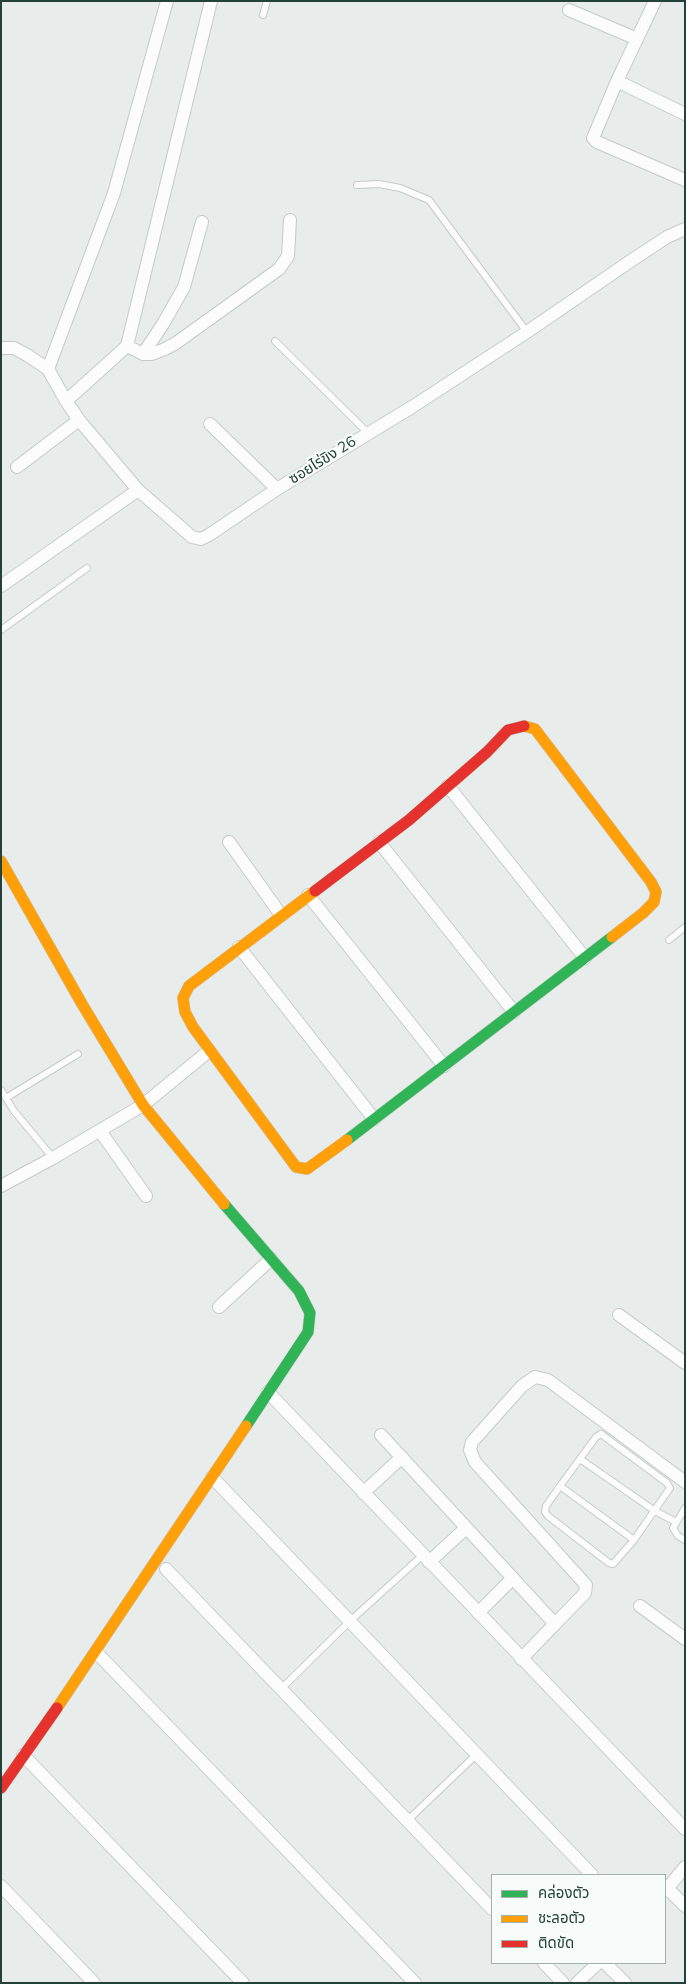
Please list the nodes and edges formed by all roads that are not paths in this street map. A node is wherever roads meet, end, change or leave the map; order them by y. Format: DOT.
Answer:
graph roads {
  1 [pos="167,1"];
  2 [pos="211,1"];
  3 [pos="266,1"];
  4 [pos="655,1"];
  5 [pos="569,10"];
  6 [pos="263,15"];
  7 [pos="637,39"];
  8 [pos="617,81"];
  9 [pos="685,114"];
  10 [pos="685,180"];
  11 [pos="357,185"];
  12 [pos="290,220"];
  13 [pos="202,222"];
  14 [pos="685,228"];
  15 [pos="527,332"];
  16 [pos="275,341"];
  17 [pos="127,346"];
  18 [pos="1,348"];
  19 [pos="142,354"];
  20 [pos="48,369"];
  21 [pos="66,401"];
  22 [pos="79,420"];
  23 [pos="210,424"];
  24 [pos="368,433"];
  25 [pos="17,467"];
  26 [pos="277,489"];
  27 [pos="138,490"];
  28 [pos="87,568"];
  29 [pos="1,586"];
  30 [pos="1,630"];
  31 [pos="448,786"];
  32 [pos="229,842"];
  33 [pos="380,842"];
  34 [pos="1,861"];
  35 [pos="308,895"];
  36 [pos="281,915"];
  37 [pos="685,927"];
  38 [pos="669,940"];
  39 [pos="239,947"];
  40 [pos="585,958"];
  41 [pos="514,1012"];
  42 [pos="209,1051"];
  43 [pos="78,1054"];
  44 [pos="444,1066"];
  45 [pos="1,1090"];
  46 [pos="6,1098"];
  47 [pos="143,1105"];
  48 [pos="374,1119"];
  49 [pos="100,1131"];
  50 [pos="54,1158"];
  51 [pos="1,1186"];
  52 [pos="146,1196"];
  53 [pos="271,1259"];
  54 [pos="219,1307"];
  55 [pos="619,1315"];
  56 [pos="685,1363"];
  57 [pos="268,1392"];
  58 [pos="381,1435"];
  59 [pos="402,1457"];
  60 [pos="580,1459"];
  61 [pos="212,1477"];
  62 [pos="685,1482"];
  63 [pos="560,1486"];
  64 [pos="363,1493"];
  65 [pos="685,1508"];
  66 [pos="655,1511"];
  67 [pos="676,1522"];
  68 [pos="466,1528"];
  69 [pos="634,1540"];
  70 [pos="685,1540"];
  71 [pos="426,1559"];
  72 [pos="166,1569"];
  73 [pos="512,1579"];
  74 [pos="640,1606"];
  75 [pos="478,1613"];
  76 [pos="350,1621"];
  77 [pos="555,1624"];
  78 [pos="685,1639"];
  79 [pos="96,1652"];
  80 [pos="521,1659"];
  81 [pos="281,1689"];
  82 [pos="477,1754"];
  83 [pos="23,1755"];
  84 [pos="1,1788"];
  85 [pos="408,1820"];
  86 [pos="685,1829"];
  87 [pos="685,1867"];
  88 [pos="591,1874"];
  89 [pos="1,1886"];
  90 [pos="666,1889"];
  91 [pos="685,1906"];
  92 [pos="491,1908"];
  93 [pos="545,1964"];
  94 [pos="597,1964"];
  95 [pos="606,1964"];
  96 [pos="94,1983"];
  97 [pos="243,1983"];
  98 [pos="415,1983"];
  99 [pos="563,1983"];
  100 [pos="577,1983"];
  101 [pos="625,1983"];
  1 -- 20 [label="street"];
  2 -- 17 [label="street"];
  3 -- 6 [label="lane"];
  4 -- 7 [label="street"];
  5 -- 7 [label="street"];
  7 -- 8 [label="street"];
  8 -- 9 [label="street"];
  8 -- 10 [label="street"];
  11 -- 15 [label="lane"];
  12 -- 19 [label="street"];
  13 -- 19 [label="street"];
  14 -- 15 [label="street, ซอยไร่ขิง 26"];
  15 -- 24 [label="street, ซอยไร่ขิง 26"];
  16 -- 24 [label="lane"];
  17 -- 19 [label="street"];
  17 -- 21 [label="street"];
  18 -- 20 [label="street, ซอยไร่ขิง 26"];
  20 -- 21 [label="street, ซอยไร่ขิง 26"];
  21 -- 22 [label="street, ซอยไร่ขิง 26"];
  22 -- 25 [label="street"];
  22 -- 27 [label="street, ซอยไร่ขิง 26"];
  23 -- 26 [label="street"];
  24 -- 26 [label="street, ซอยไร่ขิง 26"];
  26 -- 27 [label="street, ซอยไร่ขิง 26"];
  27 -- 29 [label="street"];
  28 -- 30 [label="lane"];
  31 -- 33 [label="street"];
  31 -- 40 [label="street"];
  31 -- 40 [label="street"];
  32 -- 36 [label="street"];
  33 -- 35 [label="street"];
  33 -- 41 [label="street"];
  34 -- 47 [label="street"];
  35 -- 36 [label="street"];
  35 -- 44 [label="street"];
  36 -- 39 [label="street"];
  37 -- 38 [label="lane"];
  39 -- 42 [label="street"];
  39 -- 48 [label="street"];
  40 -- 41 [label="street"];
  41 -- 44 [label="street"];
  42 -- 47 [label="street"];
  42 -- 48 [label="street"];
  43 -- 46 [label="lane"];
  44 -- 48 [label="street"];
  45 -- 46 [label="lane"];
  46 -- 50 [label="lane"];
  47 -- 49 [label="street"];
  47 -- 53 [label="street"];
  49 -- 50 [label="street"];
  49 -- 52 [label="street"];
  50 -- 51 [label="street"];
  53 -- 54 [label="street"];
  53 -- 57 [label="street"];
  55 -- 56 [label="street"];
  57 -- 61 [label="street"];
  57 -- 64 [label="street"];
  58 -- 59 [label="street"];
  59 -- 64 [label="street"];
  59 -- 68 [label="street"];
  60 -- 63 [label="lane"];
  60 -- 66 [label="lane"];
  60 -- 66 [label="lane"];
  61 -- 76 [label="street"];
  61 -- 79 [label="street"];
  62 -- 77 [label="street"];
  63 -- 69 [label="lane"];
  63 -- 69 [label="lane"];
  64 -- 71 [label="street"];
  65 -- 67 [label="lane"];
  66 -- 67 [label="lane"];
  66 -- 69 [label="lane"];
  67 -- 70 [label="lane"];
  68 -- 71 [label="street"];
  68 -- 73 [label="street"];
  71 -- 75 [label="street"];
  71 -- 76 [label="lane"];
  72 -- 81 [label="street"];
  73 -- 75 [label="street"];
  73 -- 77 [label="street"];
  74 -- 78 [label="street"];
  75 -- 80 [label="street"];
  76 -- 81 [label="lane"];
  76 -- 82 [label="street"];
  77 -- 80 [label="street"];
  79 -- 83 [label="street"];
  79 -- 98 [label="street"];
  80 -- 86 [label="street"];
  81 -- 85 [label="street"];
  82 -- 85 [label="lane"];
  82 -- 88 [label="street"];
  83 -- 84 [label="street"];
  83 -- 97 [label="street"];
  85 -- 92 [label="street"];
  87 -- 90 [label="street"];
  89 -- 96 [label="street"];
  90 -- 91 [label="street"];
  93 -- 99 [label="street"];
  94 -- 100 [label="street"];
  95 -- 101 [label="street"];
}
